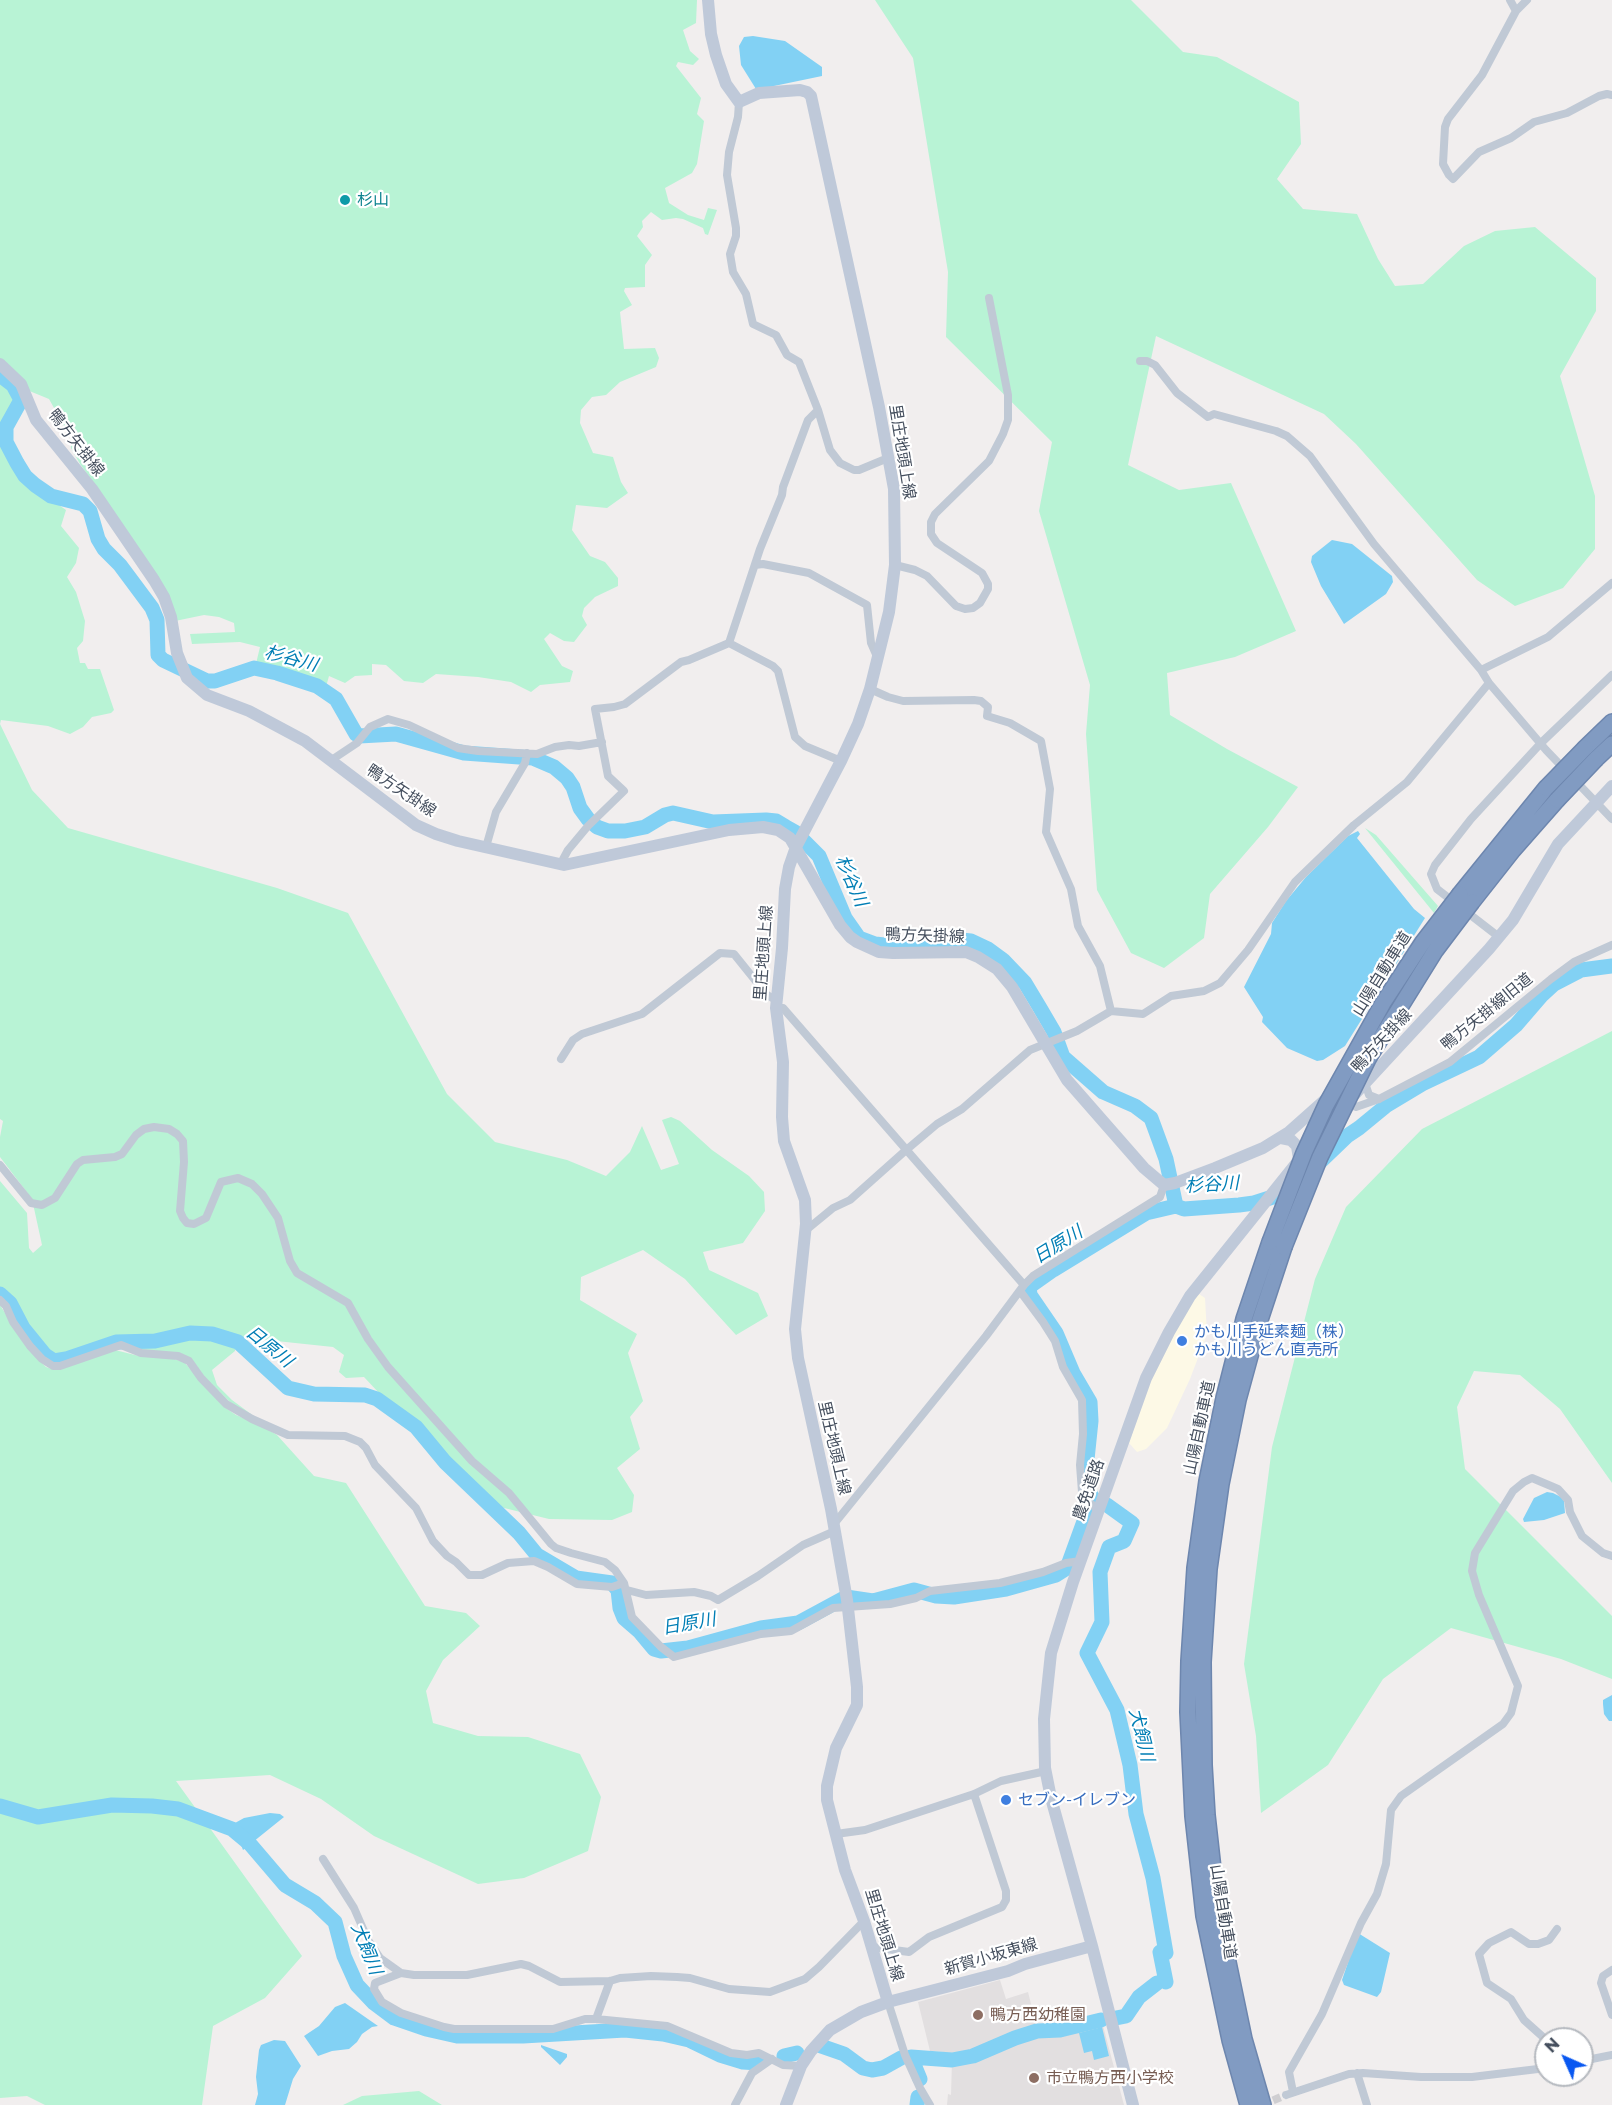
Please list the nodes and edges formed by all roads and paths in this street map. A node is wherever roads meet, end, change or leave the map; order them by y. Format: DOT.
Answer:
graph roads {
  1 [pos="708,0"];
  2 [pos="1510,0"];
  3 [pos="1527,0"];
  4 [pos="1515,11"];
  5 [pos="1612,95"];
  6 [pos="739,102"];
  7 [pos="989,298"];
  8 [pos="1140,361"];
  9 [pos="0,363"];
  10 [pos="818,410"];
  11 [pos="888,458"];
  12 [pos="755,565"];
  13 [pos="895,565"];
  14 [pos="1612,583"];
  15 [pos="729,643"];
  16 [pos="878,659"];
  17 [pos="1481,670"];
  18 [pos="1612,675"];
  19 [pos="1490,683"];
  20 [pos="870,689"];
  21 [pos="1612,722"];
  22 [pos="602,742"];
  23 [pos="1541,744"];
  24 [pos="1612,744"];
  25 [pos="1590,754"];
  26 [pos="526,756"];
  27 [pos="330,761"];
  28 [pos="841,761"];
  29 [pos="1612,786"];
  30 [pos="1596,802"];
  31 [pos="1612,819"];
  32 [pos="797,844"];
  33 [pos="486,847"];
  34 [pos="560,865"];
  35 [pos="1466,898"];
  36 [pos="1499,937"];
  37 [pos="1612,945"];
  38 [pos="776,1004"];
  39 [pos="1111,1011"];
  40 [pos="1046,1042"];
  41 [pos="561,1059"];
  42 [pos="1365,1083"];
  43 [pos="1379,1099"];
  44 [pos="1346,1104"];
  45 [pos="1281,1138"];
  46 [pos="905,1151"];
  47 [pos="1299,1159"];
  48 [pos="0,1165"];
  49 [pos="1169,1184"];
  50 [pos="805,1231"];
  51 [pos="1277,1244"];
  52 [pos="1022,1288"];
  53 [pos="0,1300"];
  54 [pos="1099,1506"];
  55 [pos="835,1528"];
  56 [pos="1612,1556"];
  57 [pos="1074,1562"];
  58 [pos="620,1587"];
  59 [pos="847,1600"];
  60 [pos="1046,1771"];
  61 [pos="974,1794"];
  62 [pos="836,1834"];
  63 [pos="323,1859"];
  64 [pos="864,1921"];
  65 [pos="1557,1929"];
  66 [pos="1092,1946"];
  67 [pos="872,1947"];
  68 [pos="1612,1970"];
  69 [pos="401,1973"];
  70 [pos="610,1981"];
  71 [pos="888,2002"];
  72 [pos="1612,2015"];
  73 [pos="596,2019"];
  74 [pos="1534,2029"];
  75 [pos="1612,2055"];
  76 [pos="772,2059"];
  77 [pos="1594,2059"];
  78 [pos="801,2066"];
  79 [pos="1534,2070"];
  80 [pos="1357,2073"];
  81 [pos="735,2105"];
  82 [pos="786,2105"];
  83 [pos="930,2105"];
  84 [pos="1133,2105"];
  85 [pos="1248,2105"];
  86 [pos="1263,2105"];
  87 [pos="1367,2105"];
  1 -- 6 [label="main road"];
  2 -- 4 [label="street"];
  3 -- 4 [label="street"];
  4 -- 5 [label="street"];
  6 -- 10 [label="street"];
  6 -- 11 [label="main road, 里庄地頭上線"];
  7 -- 13 [label="street"];
  8 -- 17 [label="street"];
  9 -- 27 [label="main road, 鴨方矢掛線"];
  10 -- 11 [label="street"];
  10 -- 12 [label="street"];
  11 -- 13 [label="main road, 里庄地頭上線"];
  12 -- 15 [label="street"];
  12 -- 16 [label="street"];
  13 -- 16 [label="main road, 里庄地頭上線"];
  14 -- 17 [label="street"];
  15 -- 22 [label="street"];
  15 -- 28 [label="street"];
  16 -- 20 [label="main road, 里庄地頭上線"];
  17 -- 19 [label="street"];
  18 -- 23 [label="street"];
  19 -- 23 [label="street"];
  19 -- 39 [label="street"];
  20 -- 28 [label="main road, 里庄地頭上線"];
  20 -- 39 [label="street"];
  21 -- 25 [label="highway, 山陽自動車道"];
  22 -- 26 [label="street"];
  22 -- 34 [label="street"];
  23 -- 30 [label="street"];
  23 -- 36 [label="street"];
  24 -- 25 [label="highway, 山陽自動車道"];
  25 -- 35 [label="highway, 山陽自動車道, bridge"];
  25 -- 35 [label="highway, 山陽自動車道, bridge"];
  26 -- 27 [label="street"];
  26 -- 33 [label="street"];
  27 -- 33 [label="main road, 鴨方矢掛線"];
  28 -- 32 [label="main road, 里庄地頭上線"];
  29 -- 30 [label="main road, 鴨方矢掛線"];
  30 -- 31 [label="street"];
  30 -- 36 [label="main road, 鴨方矢掛線"];
  32 -- 34 [label="main road, 鴨方矢掛線"];
  32 -- 38 [label="main road, 里庄地頭上線"];
  32 -- 40 [label="main road, 鴨方矢掛線"];
  33 -- 34 [label="main road, 鴨方矢掛線"];
  35 -- 51 [label="highway, 山陽自動車道, bridge"];
  36 -- 42 [label="main road, 鴨方矢掛線"];
  37 -- 43 [label="street, 鴨方矢掛線旧道"];
  38 -- 41 [label="street"];
  38 -- 46 [label="street"];
  38 -- 50 [label="main road, 里庄地頭上線"];
  39 -- 40 [label="street"];
  40 -- 46 [label="street"];
  40 -- 49 [label="main road, 鴨方矢掛線"];
  42 -- 43 [label="street"];
  42 -- 44 [label="main road, 鴨方矢掛線"];
  43 -- 44 [label="street, 鴨方矢掛線旧道"];
  44 -- 45 [label="main road"];
  44 -- 47 [label="main road, 農免道路"];
  45 -- 47 [label="main road"];
  45 -- 49 [label="main road"];
  46 -- 50 [label="street"];
  46 -- 52 [label="street"];
  47 -- 54 [label="main road, 農免道路"];
  48 -- 58 [label="street"];
  49 -- 52 [label="street"];
  50 -- 55 [label="main road, 里庄地頭上線"];
  51 -- 85 [label="highway, 山陽自動車道"];
  51 -- 86 [label="highway, 山陽自動車道"];
  52 -- 54 [label="street"];
  52 -- 55 [label="street"];
  53 -- 58 [label="street"];
  54 -- 57 [label="main road, 農免道路"];
  55 -- 58 [label="street"];
  55 -- 59 [label="main road, 里庄地頭上線"];
  56 -- 80 [label="street"];
  57 -- 59 [label="street"];
  57 -- 60 [label="main road, 農免道路"];
  58 -- 59 [label="street"];
  59 -- 62 [label="main road, 里庄地頭上線"];
  60 -- 61 [label="street"];
  60 -- 66 [label="main road, 農免道路"];
  61 -- 62 [label="street"];
  61 -- 67 [label="street"];
  62 -- 64 [label="main road, 里庄地頭上線"];
  63 -- 69 [label="street"];
  64 -- 67 [label="main road, 里庄地頭上線"];
  64 -- 70 [label="street"];
  65 -- 74 [label="street"];
  66 -- 71 [label="main road, 新賀小坂東線"];
  66 -- 84 [label="main road"];
  67 -- 71 [label="main road, 里庄地頭上線"];
  68 -- 72 [label="street"];
  69 -- 70 [label="street"];
  69 -- 73 [label="street"];
  70 -- 73 [label="street"];
  71 -- 78 [label="main road, 新賀小坂東線"];
  71 -- 83 [label="street"];
  73 -- 76 [label="street"];
  75 -- 77 [label="street"];
  76 -- 78 [label="street"];
  76 -- 81 [label="street"];
  78 -- 82 [label="main road, 新賀小坂東線"];
  79 -- 80 [label="street"];
  80 -- 87 [label="street"];
}
